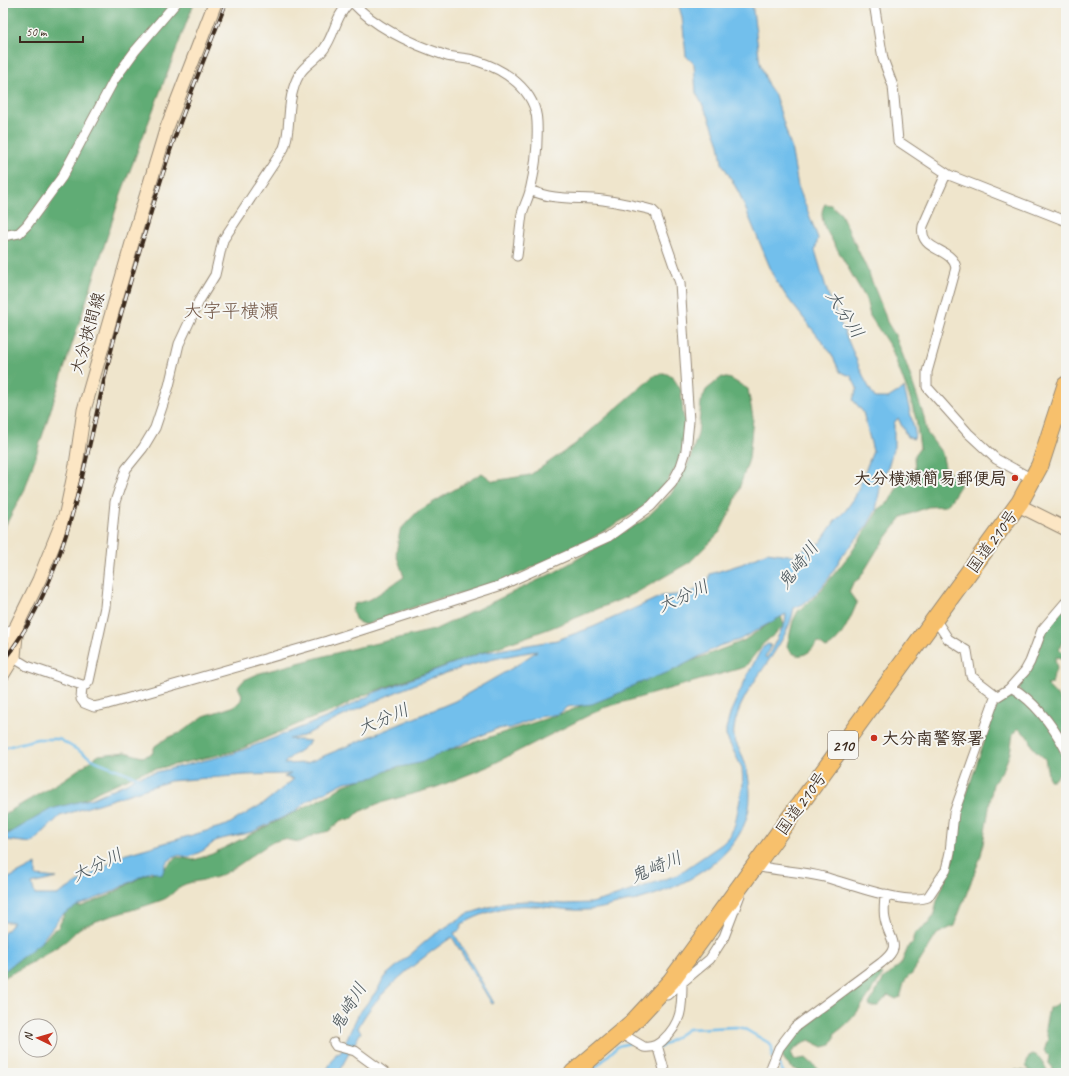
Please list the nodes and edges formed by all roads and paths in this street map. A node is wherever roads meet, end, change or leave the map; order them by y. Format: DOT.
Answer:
graph roads {
  1 [pos="176,3"];
  2 [pos="215,3"];
  3 [pos="349,3"];
  4 [pos="353,3"];
  5 [pos="874,3"];
  6 [pos="946,174"];
  7 [pos="530,190"];
  8 [pos="1066,221"];
  9 [pos="3,236"];
  10 [pos="517,256"];
  11 [pos="1066,385"];
  12 [pos="1034,480"];
  13 [pos="1018,504"];
  14 [pos="1066,529"];
  15 [pos="1066,602"];
  16 [pos="935,619"];
  17 [pos="17,626"];
  18 [pos="3,643"];
  19 [pos="14,653"];
  20 [pos="3,674"];
  21 [pos="82,685"];
  22 [pos="1011,687"];
  23 [pos="997,696"];
  24 [pos="1066,750"];
  25 [pos="752,870"];
  26 [pos="885,894"];
  27 [pos="682,983"];
  28 [pos="633,1022"];
  29 [pos="620,1033"];
  30 [pos="335,1045"];
  31 [pos="657,1045"];
  32 [pos="385,1073"];
  33 [pos="573,1073"];
  34 [pos="665,1073"];
  35 [pos="769,1073"];
  1 -- 9 [label="street"];
  2 -- 17 [label="main road, 大分挾間線"];
  3 -- 21 [label="street"];
  4 -- 7 [label="street"];
  5 -- 6 [label="street"];
  6 -- 8 [label="street"];
  6 -- 12 [label="street"];
  7 -- 10 [label="street"];
  7 -- 21 [label="street"];
  11 -- 12 [label="highway, 国道210号 / 210"];
  12 -- 13 [label="highway, 国道210号 / 210"];
  13 -- 14 [label="main road"];
  13 -- 16 [label="highway, 国道210号 / 210"];
  15 -- 22 [label="street"];
  16 -- 23 [label="street"];
  16 -- 25 [label="highway, 国道210号 / 210"];
  17 -- 18 [label="street"];
  17 -- 19 [label="main road, 大分挾間線"];
  19 -- 20 [label="main road, 大分挾間線"];
  19 -- 21 [label="street"];
  22 -- 23 [label="street"];
  22 -- 24 [label="street"];
  23 -- 26 [label="street"];
  25 -- 26 [label="street"];
  25 -- 27 [label="street"];
  25 -- 28 [label="highway, 国道210号 / 210"];
  26 -- 35 [label="street"];
  27 -- 28 [label="street"];
  27 -- 31 [label="street"];
  28 -- 29 [label="highway, 国道210号 / 210"];
  29 -- 31 [label="street"];
  29 -- 33 [label="highway, 国道210号 / 210"];
  30 -- 32 [label="street"];
  31 -- 34 [label="street"];
}
